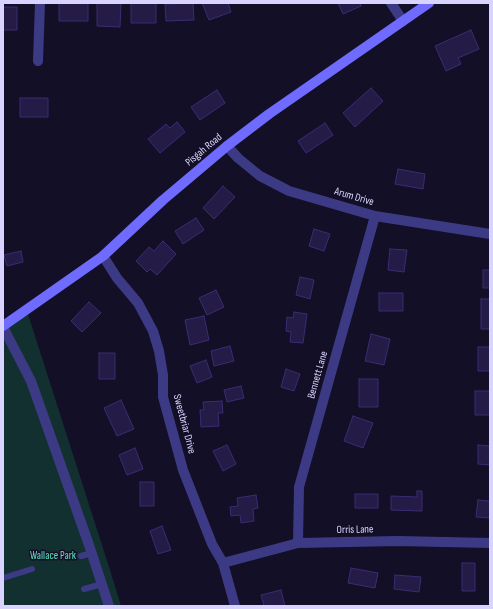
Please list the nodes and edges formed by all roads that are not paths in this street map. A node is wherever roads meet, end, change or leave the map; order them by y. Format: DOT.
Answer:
graph roads {
  1 [pos="40,3"];
  2 [pos="391,3"];
  3 [pos="429,3"];
  4 [pos="403,21"];
  5 [pos="38,61"];
  6 [pos="228,146"];
  7 [pos="375,216"];
  8 [pos="490,234"];
  9 [pos="103,256"];
  10 [pos="3,326"];
  11 [pos="298,543"];
  12 [pos="490,543"];
  13 [pos="92,553"];
  14 [pos="81,556"];
  15 [pos="223,564"];
  16 [pos="32,569"];
  17 [pos="3,578"];
  18 [pos="102,584"];
  19 [pos="84,589"];
  20 [pos="109,606"];
  21 [pos="235,606"];
  1 -- 5 [label="street"];
  2 -- 4 [label="street"];
  3 -- 4 [label="street, Pisgah Road"];
  4 -- 6 [label="street, Pisgah Road"];
  6 -- 7 [label="street, Arum Drive"];
  6 -- 9 [label="street, Pisgah Road"];
  7 -- 8 [label="street, Arum Drive"];
  7 -- 11 [label="street, Bennett Lane"];
  9 -- 10 [label="street, Pisgah Road"];
  9 -- 15 [label="street, Sweetbriar Drive"];
  10 -- 13 [label="street"];
  11 -- 12 [label="street, Orris Lane"];
  11 -- 15 [label="street, Orris Lane"];
  13 -- 14 [label="lane"];
  13 -- 18 [label="street"];
  15 -- 21 [label="street, Sweetbriar Drive"];
  16 -- 17 [label="lane"];
  18 -- 19 [label="lane"];
  18 -- 20 [label="street"];
}
